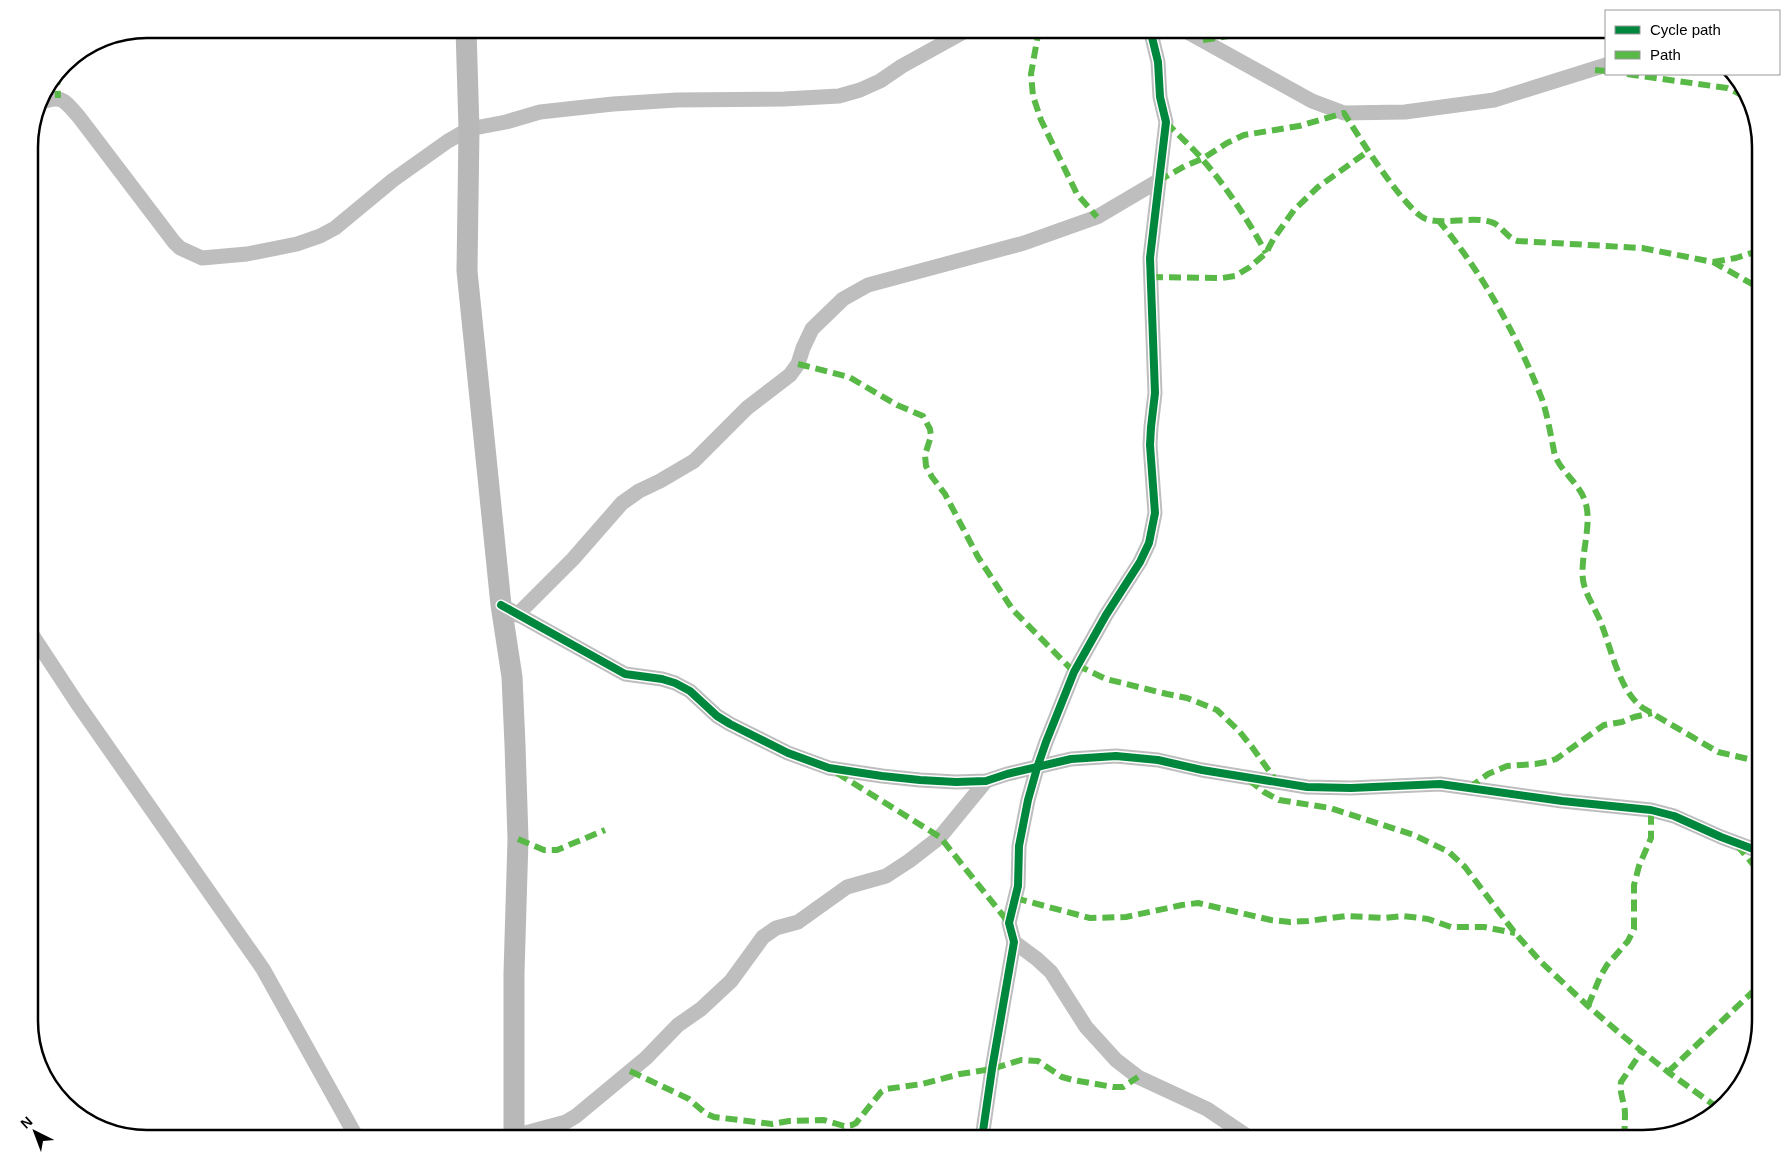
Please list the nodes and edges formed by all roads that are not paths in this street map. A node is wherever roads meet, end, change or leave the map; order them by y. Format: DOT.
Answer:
graph roads {
  1 [pos="466,38"];
  2 [pos="954,38"];
  3 [pos="1152,38"];
  4 [pos="1198,38"];
  5 [pos="1605,65"];
  6 [pos="48,100"];
  7 [pos="469,129"];
  8 [pos="1158,181"];
  9 [pos="509,610"];
  10 [pos="38,644"];
  11 [pos="1037,768"];
  12 [pos="986,781"];
  13 [pos="1752,849"];
  14 [pos="1014,942"];
  15 [pos="353,1130"];
  16 [pos="514,1130"];
  17 [pos="538,1130"];
  18 [pos="983,1130"];
  19 [pos="1238,1130"];
  1 -- 7 [label="street"];
  2 -- 7 [label="street"];
  3 -- 8 [label="street"];
  4 -- 5 [label="street"];
  6 -- 7 [label="street"];
  7 -- 9 [label="street"];
  8 -- 9 [label="street"];
  8 -- 11 [label="street"];
  9 -- 12 [label="street"];
  9 -- 16 [label="street"];
  10 -- 15 [label="street"];
  11 -- 12 [label="street"];
  11 -- 13 [label="street"];
  11 -- 14 [label="street"];
  12 -- 17 [label="street"];
  14 -- 18 [label="street"];
  14 -- 19 [label="street"];
}
